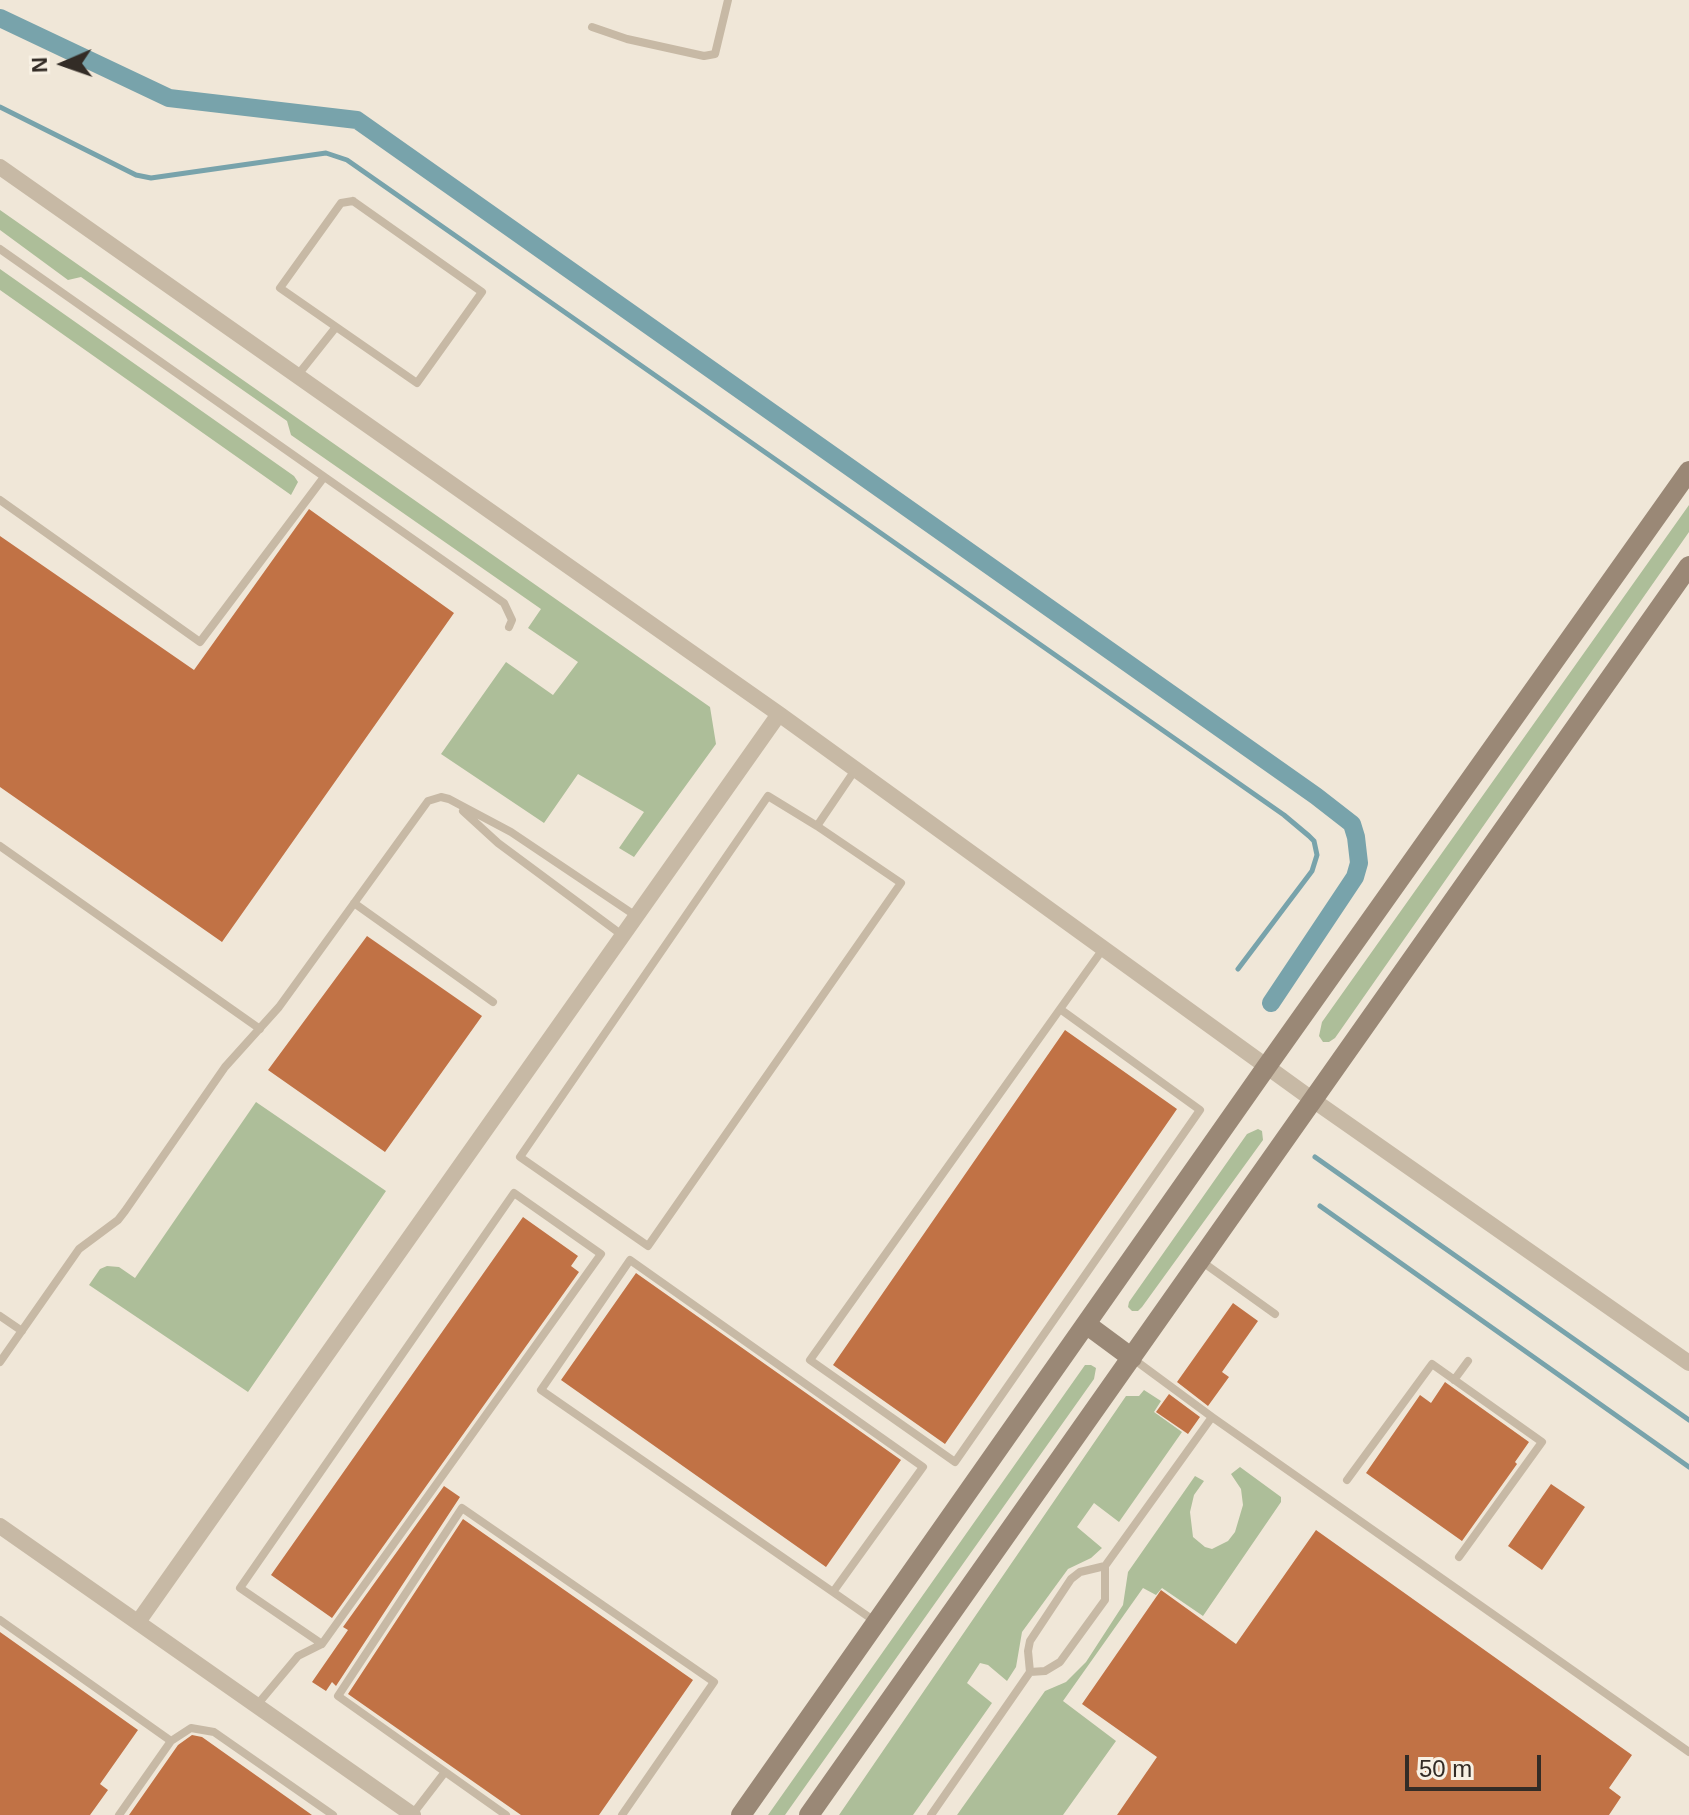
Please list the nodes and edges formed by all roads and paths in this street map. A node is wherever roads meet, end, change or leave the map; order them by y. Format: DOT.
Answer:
graph roads {
  1 [pos="728,0"];
  2 [pos="592,27"];
  3 [pos="0,167"];
  4 [pos="0,249"];
  5 [pos="336,327"];
  6 [pos="297,376"];
  7 [pos="1689,471"];
  8 [pos="324,477"];
  9 [pos="0,500"];
  10 [pos="1689,566"];
  11 [pos="509,627"];
  12 [pos="779,714"];
  13 [pos="856,769"];
  14 [pos="454,802"];
  15 [pos="817,826"];
  16 [pos="0,846"];
  17 [pos="354,903"];
  18 [pos="636,916"];
  19 [pos="622,935"];
  20 [pos="1104,948"];
  21 [pos="493,1002"];
  22 [pos="1060,1009"];
  23 [pos="260,1029"];
  24 [pos="1267,1066"];
  25 [pos="1313,1100"];
  26 [pos="1200,1260"];
  27 [pos="1275,1314"];
  28 [pos="0,1316"];
  29 [pos="1086,1324"];
  30 [pos="22,1331"];
  31 [pos="1132,1358"];
  32 [pos="1468,1361"];
  33 [pos="0,1362"];
  34 [pos="1689,1363"];
  35 [pos="1454,1380"];
  36 [pos="1212,1417"];
  37 [pos="1347,1480"];
  38 [pos="0,1526"];
  39 [pos="1459,1557"];
  40 [pos="1105,1566"];
  41 [pos="833,1592"];
  42 [pos="0,1620"];
  43 [pos="138,1622"];
  44 [pos="877,1622"];
  45 [pos="322,1644"];
  46 [pos="1030,1672"];
  47 [pos="257,1705"];
  48 [pos="171,1741"];
  49 [pos="1689,1752"];
  50 [pos="445,1772"];
  51 [pos="119,1815"];
  52 [pos="333,1815"];
  53 [pos="413,1815"];
  54 [pos="506,1815"];
  55 [pos="622,1815"];
  56 [pos="741,1815"];
  57 [pos="809,1815"];
  58 [pos="931,1815"];
  1 -- 2 [label="lane"];
  3 -- 6 [label="street"];
  4 -- 8 [label="lane"];
  5 -- 5 [label="lane"];
  5 -- 6 [label="lane"];
  6 -- 12 [label="street"];
  7 -- 24 [label="street"];
  8 -- 9 [label="lane"];
  8 -- 11 [label="lane"];
  10 -- 25 [label="street"];
  12 -- 13 [label="street"];
  12 -- 18 [label="street"];
  13 -- 15 [label="lane"];
  13 -- 20 [label="street"];
  14 -- 17 [label="lane"];
  14 -- 18 [label="lane"];
  14 -- 19 [label="lane"];
  15 -- 15 [label="lane"];
  16 -- 23 [label="lane"];
  17 -- 21 [label="lane"];
  17 -- 23 [label="lane"];
  18 -- 19 [label="street"];
  19 -- 43 [label="street"];
  20 -- 22 [label="lane"];
  20 -- 24 [label="street"];
  22 -- 22 [label="lane"];
  23 -- 30 [label="lane"];
  24 -- 25 [label="street"];
  24 -- 29 [label="street"];
  25 -- 26 [label="street"];
  25 -- 34 [label="street"];
  26 -- 27 [label="lane"];
  26 -- 31 [label="street"];
  28 -- 30 [label="lane"];
  29 -- 31 [label="street"];
  29 -- 44 [label="street"];
  30 -- 33 [label="lane"];
  31 -- 36 [label="lane"];
  31 -- 57 [label="street"];
  32 -- 35 [label="lane"];
  35 -- 37 [label="lane"];
  35 -- 39 [label="lane"];
  36 -- 40 [label="lane"];
  36 -- 49 [label="lane"];
  38 -- 43 [label="street"];
  40 -- 46 [label="lane"];
  40 -- 46 [label="lane"];
  41 -- 41 [label="lane"];
  41 -- 44 [label="lane"];
  42 -- 48 [label="lane"];
  43 -- 47 [label="street"];
  44 -- 56 [label="street"];
  45 -- 45 [label="lane"];
  45 -- 47 [label="lane"];
  46 -- 58 [label="lane"];
  47 -- 53 [label="street"];
  48 -- 51 [label="lane"];
  48 -- 52 [label="lane"];
  50 -- 53 [label="lane"];
  50 -- 54 [label="lane"];
  50 -- 55 [label="lane"];
}
